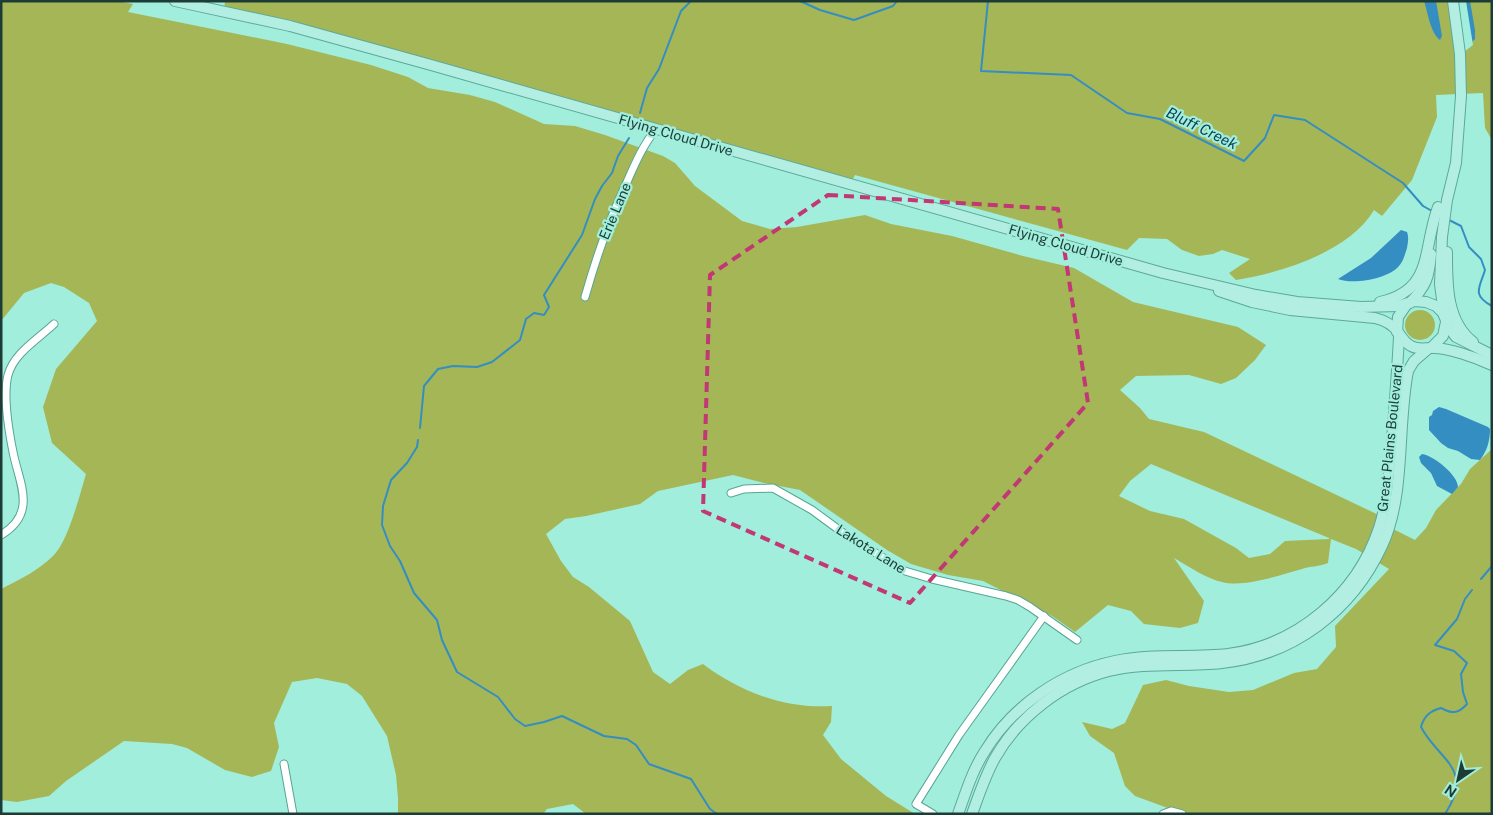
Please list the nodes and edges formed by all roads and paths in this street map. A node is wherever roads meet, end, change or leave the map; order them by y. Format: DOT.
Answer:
graph roads {
  1 [pos="174,1"];
  2 [pos="1453,1"];
  3 [pos="656,129"];
  4 [pos="1457,144"];
  5 [pos="1438,237"];
  6 [pos="1176,276"];
  7 [pos="585,297"];
  8 [pos="1408,303"];
  9 [pos="1324,304"];
  10 [pos="1445,320"];
  11 [pos="54,324"];
  12 [pos="1398,334"];
  13 [pos="1429,348"];
  14 [pos="1492,353"];
  15 [pos="1492,365"];
  16 [pos="4,408"];
  17 [pos="731,493"];
  18 [pos="1,535"];
  19 [pos="1044,616"];
  20 [pos="1077,640"];
  21 [pos="284,764"];
  22 [pos="293,814"];
  23 [pos="932,814"];
  24 [pos="958,814"];
  25 [pos="972,814"];
  26 [pos="1163,814"];
  27 [pos="1182,814"];
  1 -- 3 [label="main road, Flying Cloud Drive"];
  2 -- 4 [label="main road"];
  3 -- 6 [label="main road, Flying Cloud Drive"];
  3 -- 7 [label="street, Erie Lane"];
  4 -- 5 [label="main road"];
  4 -- 5 [label="main road"];
  5 -- 8 [label="main road"];
  5 -- 9 [label="main road"];
  5 -- 10 [label="main road"];
  5 -- 14 [label="main road"];
  6 -- 9 [label="main road, Flying Cloud Drive"];
  6 -- 12 [label="main road, Flying Cloud Drive"];
  8 -- 9 [label="main road, Flying Cloud Drive"];
  8 -- 10 [label="main road, Flying Cloud Drive"];
  8 -- 12 [label="main road"];
  10 -- 13 [label="main road"];
  10 -- 14 [label="main road, Flying Cloud Drive"];
  11 -- 16 [label="street"];
  12 -- 13 [label="main road, Flying Cloud Drive"];
  12 -- 24 [label="main road, Great Plains Boulevard"];
  13 -- 15 [label="main road, Flying Cloud Drive"];
  13 -- 25 [label="main road, Great Plains Boulevard"];
  16 -- 18 [label="street"];
  17 -- 19 [label="street, Lakota Lane"];
  19 -- 20 [label="street, Lakota Lane"];
  19 -- 23 [label="street"];
  21 -- 22 [label="street"];
  26 -- 27 [label="street"];
}
